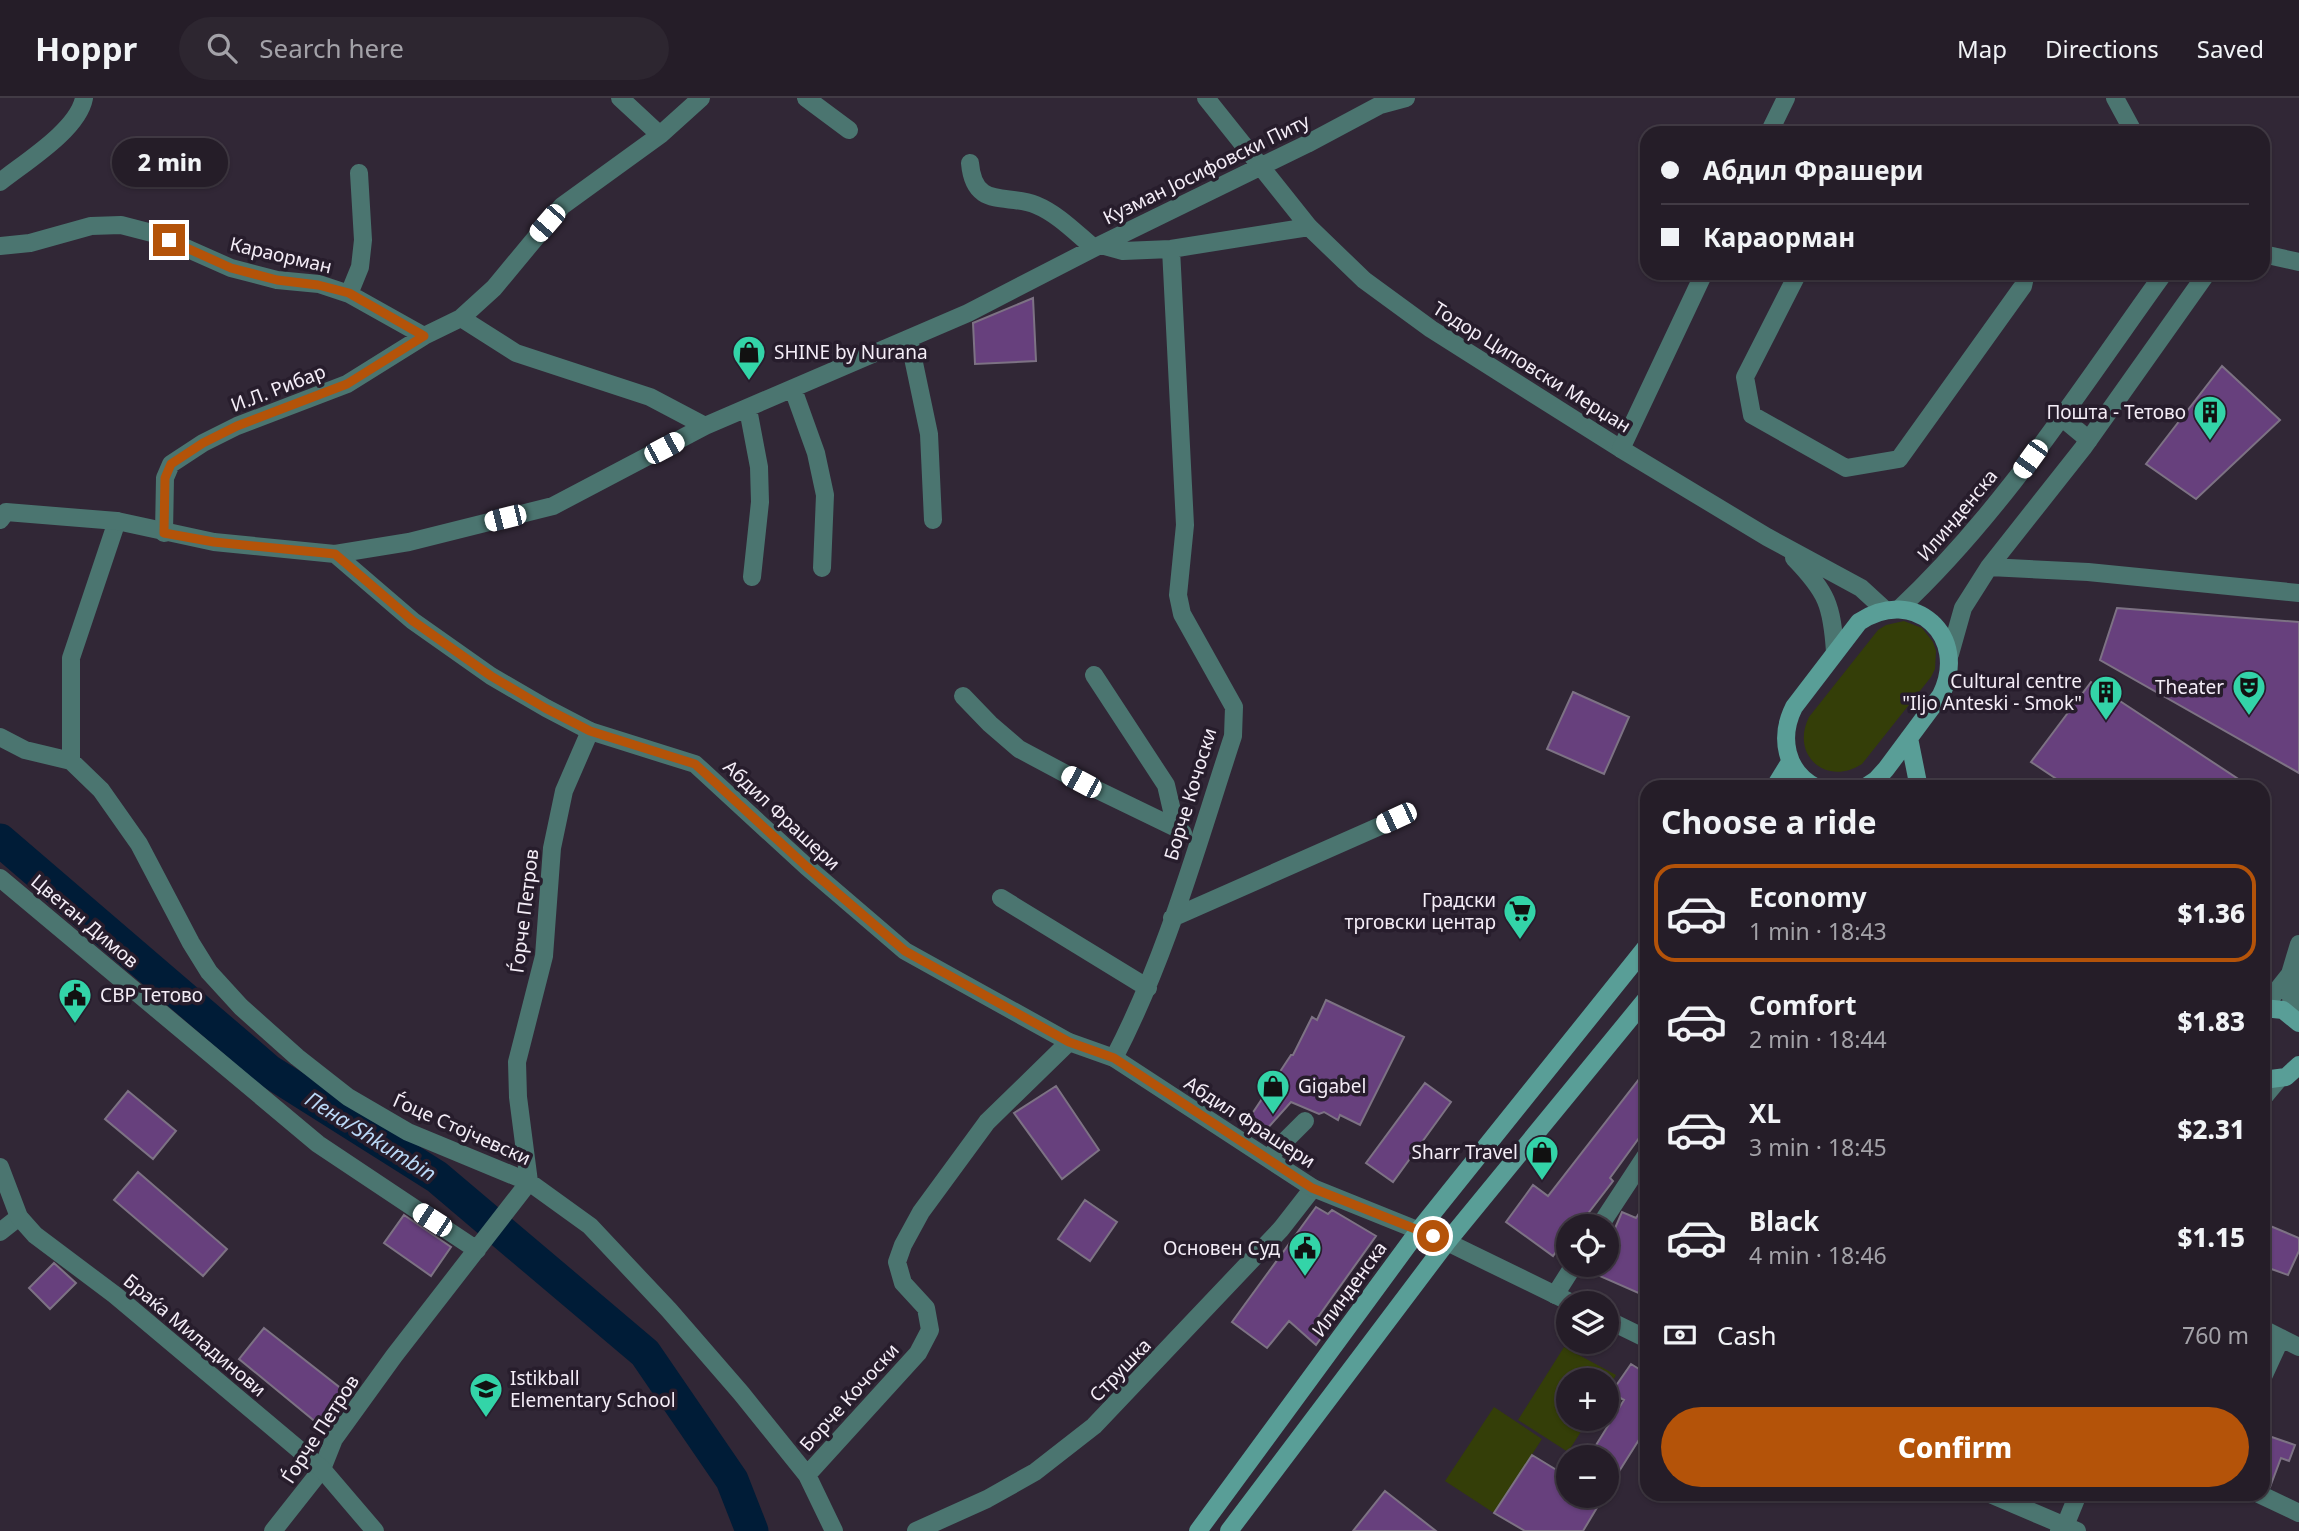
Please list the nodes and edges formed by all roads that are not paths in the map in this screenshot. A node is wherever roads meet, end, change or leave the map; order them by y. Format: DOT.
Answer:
graph roads {
  1 [pos="84,98"];
  2 [pos="620,98"];
  3 [pos="701,98"];
  4 [pos="806,98"];
  5 [pos="1206,98"];
  6 [pos="1406,98"];
  7 [pos="1786,98"];
  8 [pos="2115,98"];
  9 [pos="1772,126"];
  10 [pos="2130,126"];
  11 [pos="849,130"];
  12 [pos="660,135"];
  13 [pos="970,163"];
  14 [pos="1259,166"];
  15 [pos="359,173"];
  16 [pos="0,182"];
  17 [pos="1309,227"];
  18 [pos="0,246"];
  19 [pos="1097,246"];
  20 [pos="1171,249"];
  21 [pos="2270,256"];
  22 [pos="2297,263"];
  23 [pos="1701,280"];
  24 [pos="1794,280"];
  25 [pos="2025,280"];
  26 [pos="2159,280"];
  27 [pos="2202,280"];
  28 [pos="349,293"];
  29 [pos="461,318"];
  30 [pos="424,336"];
  31 [pos="909,339"];
  32 [pos="793,389"];
  33 [pos="748,409"];
  34 [pos="2060,416"];
  35 [pos="705,426"];
  36 [pos="2089,440"];
  37 [pos="1622,449"];
  38 [pos="2,513"];
  39 [pos="933,520"];
  40 [pos="117,521"];
  41 [pos="164,533"];
  42 [pos="1779,543"];
  43 [pos="335,554"];
  44 [pos="1989,567"];
  45 [pos="822,568"];
  46 [pos="752,577"];
  47 [pos="2299,593"];
  48 [pos="1892,609"];
  49 [pos="1835,652"];
  50 [pos="1950,654"];
  51 [pos="1094,675"];
  52 [pos="963,696"];
  53 [pos="590,731"];
  54 [pos="0,737"];
  55 [pos="1909,738"];
  56 [pos="71,761"];
  57 [pos="1790,762"];
  58 [pos="1779,780"];
  59 [pos="1806,780"];
  60 [pos="1876,780"];
  61 [pos="1917,780"];
  62 [pos="1396,818"];
  63 [pos="1176,828"];
  64 [pos="1198,842"];
  65 [pos="0,878"];
  66 [pos="1001,898"];
  67 [pos="1172,918"];
  68 [pos="2299,944"];
  69 [pos="1640,955"];
  70 [pos="2290,974"];
  71 [pos="1148,988"];
  72 [pos="2270,999"];
  73 [pos="1640,1007"];
  74 [pos="2270,1009"];
  75 [pos="2296,1019"];
  76 [pos="1069,1042"];
  77 [pos="1114,1058"];
  78 [pos="2285,1078"];
  79 [pos="2270,1092"];
  80 [pos="1305,1121"];
  81 [pos="1269,1157"];
  82 [pos="1640,1165"];
  83 [pos="0,1167"];
  84 [pos="529,1182"];
  85 [pos="1312,1188"];
  86 [pos="1608,1214"];
  87 [pos="19,1217"];
  88 [pos="1419,1230"];
  89 [pos="0,1232"];
  90 [pos="1447,1242"];
  91 [pos="483,1243"];
  92 [pos="1566,1277"];
  93 [pos="1555,1294"];
  94 [pos="1619,1325"];
  95 [pos="2270,1332"];
  96 [pos="1640,1336"];
  97 [pos="2281,1338"];
  98 [pos="2299,1347"];
  99 [pos="2270,1362"];
  100 [pos="323,1469"];
  101 [pos="807,1475"];
  102 [pos="2270,1499"];
  103 [pos="2005,1501"];
  104 [pos="2076,1501"];
  105 [pos="2299,1513"];
  106 [pos="2067,1529"];
  107 [pos="274,1531"];
  108 [pos="375,1531"];
  109 [pos="834,1531"];
  110 [pos="916,1531"];
  111 [pos="1198,1531"];
  112 [pos="1229,1531"];
  1 -- 16 [label="street"];
  2 -- 12 [label="street"];
  3 -- 12 [label="street"];
  4 -- 11 [label="street"];
  5 -- 14 [label="street, Тодор Циповски Мерџан"];
  6 -- 14 [label="street, Кузман Јосифовски Питу"];
  7 -- 9 [label="street"];
  8 -- 10 [label="street"];
  12 -- 29 [label="street"];
  13 -- 19 [label="street"];
  14 -- 17 [label="street, Тодор Циповски Мерџан"];
  14 -- 19 [label="street, Кузман Јосифовски Питу"];
  15 -- 28 [label="street"];
  17 -- 20 [label="street"];
  17 -- 37 [label="street, Тодор Циповски Мерџан"];
  18 -- 28 [label="street, Караорман"];
  19 -- 20 [label="street"];
  19 -- 31 [label="street, Кузман Јосифовски Питу"];
  20 -- 64 [label="street, Борче Кочоски"];
  21 -- 22 [label="street"];
  23 -- 37 [label="street"];
  24 -- 25 [label="street"];
  26 -- 34 [label="street, Илинденска"];
  27 -- 36 [label="street"];
  28 -- 30 [label="street, Караорман"];
  29 -- 30 [label="street"];
  29 -- 35 [label="street"];
  30 -- 41 [label="street, И.Л. Рибар"];
  31 -- 32 [label="street, Кузман Јосифовски Питу"];
  31 -- 39 [label="street"];
  32 -- 33 [label="street, Кузман Јосифовски Питу"];
  32 -- 45 [label="street"];
  33 -- 35 [label="street, Кузман Јосифовски Питу"];
  33 -- 46 [label="street"];
  34 -- 36 [label="street"];
  34 -- 48 [label="street, Илинденска"];
  35 -- 43 [label="street, Кузман Јосифовски Питу"];
  36 -- 44 [label="street"];
  37 -- 42 [label="street, Тодор Циповски Мерџан"];
  38 -- 40 [label="street"];
  40 -- 41 [label="street"];
  40 -- 56 [label="street"];
  41 -- 43 [label="street"];
  42 -- 48 [label="street, Тодор Циповски Мерџан"];
  42 -- 49 [label="street"];
  43 -- 53 [label="street, Абдил Фрашери"];
  44 -- 47 [label="street"];
  44 -- 50 [label="street"];
  48 -- 49 [label="main road, Илинденска"];
  48 -- 50 [label="main road"];
  49 -- 57 [label="main road, Илинденска"];
  50 -- 55 [label="main road"];
  51 -- 63 [label="street"];
  52 -- 63 [label="street"];
  53 -- 76 [label="street, Абдил Фрашери"];
  53 -- 84 [label="street, Ѓорче Петров"];
  54 -- 56 [label="street"];
  55 -- 60 [label="main road"];
  55 -- 61 [label="main road"];
  56 -- 84 [label="street, Ѓоце Стојчевски"];
  57 -- 58 [label="main road"];
  57 -- 59 [label="main road"];
  62 -- 67 [label="street"];
  63 -- 64 [label="street"];
  64 -- 67 [label="street, Борче Кочоски"];
  65 -- 91 [label="street, Цветан Димов"];
  66 -- 71 [label="street"];
  67 -- 71 [label="street, Борче Кочоски"];
  68 -- 70 [label="street"];
  69 -- 88 [label="main road, Илинденска"];
  70 -- 72 [label="street"];
  70 -- 75 [label="street"];
  71 -- 77 [label="street, Борче Кочоски"];
  73 -- 90 [label="main road"];
  74 -- 75 [label="main road"];
  76 -- 77 [label="street, Абдил Фрашери"];
  76 -- 101 [label="street, Борче Кочоски"];
  77 -- 81 [label="street, Абдил Фрашери"];
  78 -- 79 [label="street"];
  80 -- 81 [label="street"];
  81 -- 85 [label="street, Абдил Фрашери"];
  82 -- 86 [label="street"];
  83 -- 87 [label="street, Браќа Миладинови"];
  84 -- 91 [label="street, Ѓорче Петров"];
  84 -- 101 [label="street, Ѓоце Стојчевски"];
  85 -- 88 [label="street, Абдил Фрашери"];
  85 -- 110 [label="street, Струшка"];
  87 -- 89 [label="street"];
  87 -- 100 [label="street, Браќа Миладинови"];
  88 -- 90 [label="street, Абдил Фрашери"];
  88 -- 111 [label="main road, Илинденска"];
  90 -- 93 [label="street, Абдил Фрашери"];
  90 -- 112 [label="main road"];
  91 -- 100 [label="street, Ѓорче Петров"];
  92 -- 93 [label="street"];
  94 -- 96 [label="street"];
  95 -- 97 [label="street"];
  97 -- 98 [label="street"];
  97 -- 99 [label="street"];
  100 -- 107 [label="street, Ѓорче Петров"];
  100 -- 108 [label="street, Браќа Миладинови"];
  101 -- 109 [label="street, Ѓоце Стојчевски"];
  102 -- 105 [label="street"];
  103 -- 106 [label="street"];
  104 -- 106 [label="street"];
}
